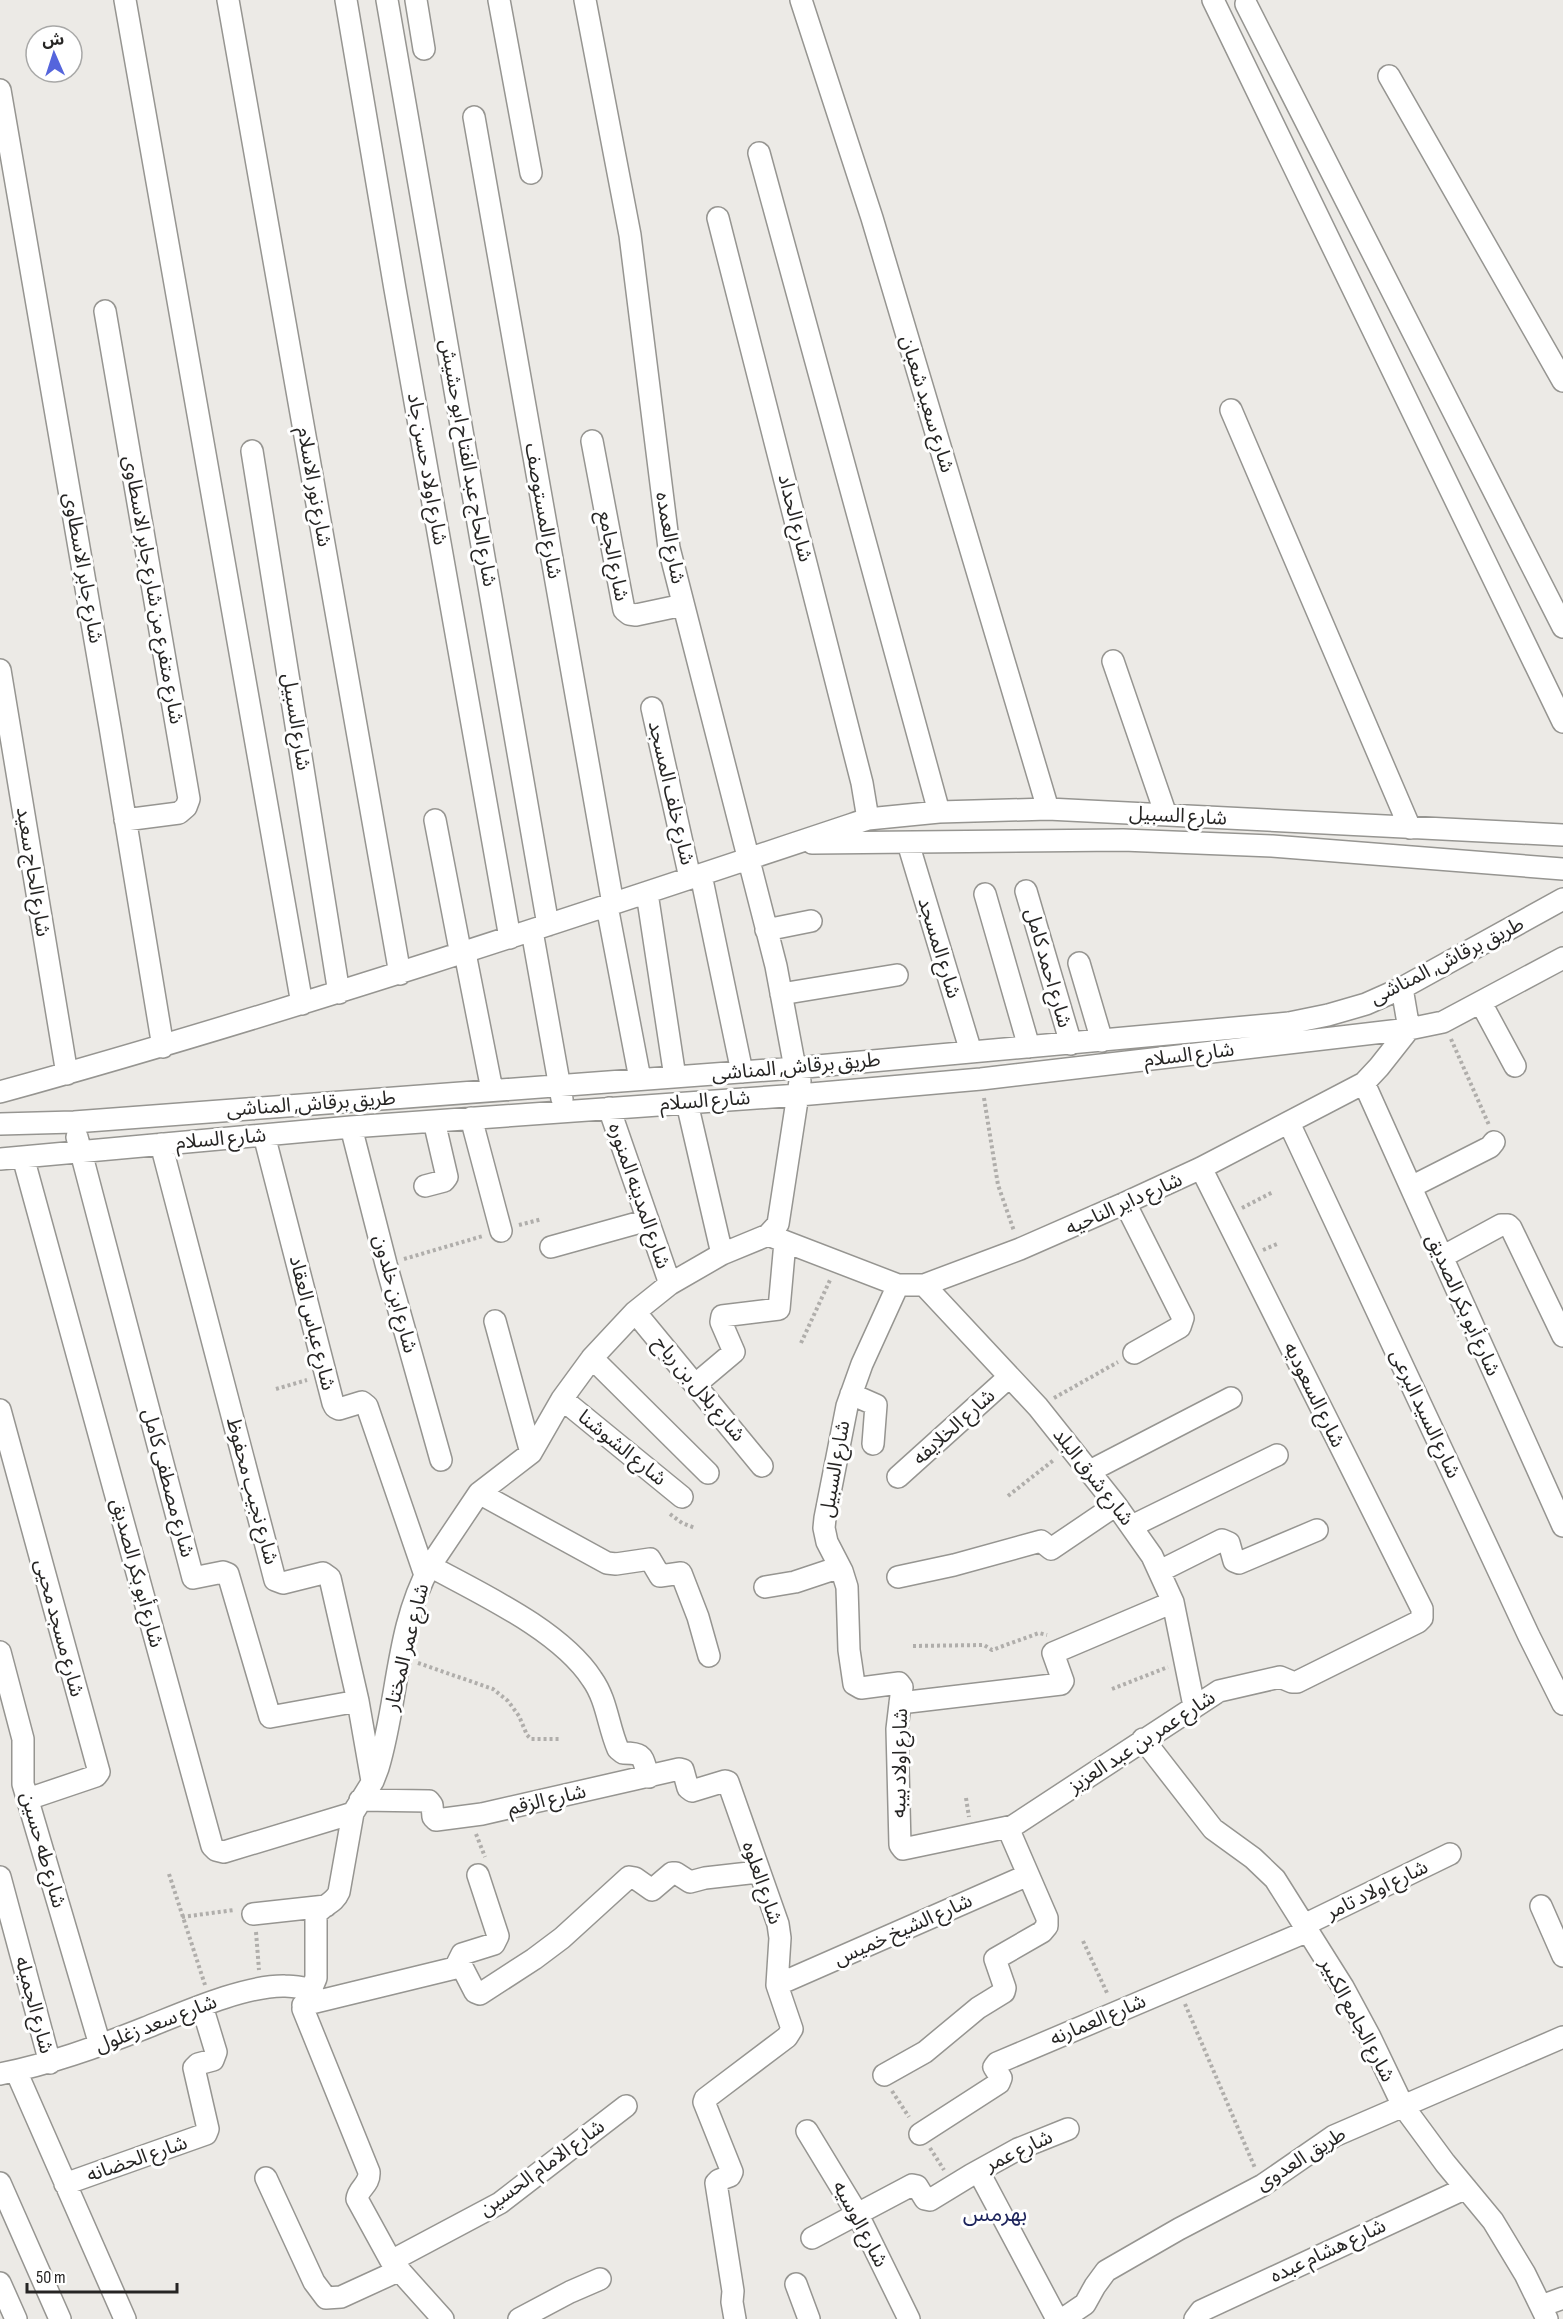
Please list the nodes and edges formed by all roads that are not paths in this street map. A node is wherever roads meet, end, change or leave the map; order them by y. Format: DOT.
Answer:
graph roads {
  1 [pos="125,0"];
  2 [pos="228,0"];
  3 [pos="346,0"];
  4 [pos="387,0"];
  5 [pos="416,0"];
  6 [pos="499,0"];
  7 [pos="585,0"];
  8 [pos="801,0"];
  9 [pos="1213,0"];
  10 [pos="1246,4"];
  11 [pos="424,49"];
  12 [pos="1389,76"];
  13 [pos="0,90"];
  14 [pos="474,117"];
  15 [pos="759,153"];
  16 [pos="531,173"];
  17 [pos="718,218"];
  18 [pos="105,311"];
  19 [pos="1563,381"];
  20 [pos="1231,410"];
  21 [pos="592,441"];
  22 [pos="252,451"];
  23 [pos="683,605"];
  24 [pos="1563,627"];
  25 [pos="1113,661"];
  26 [pos="0,670"];
  27 [pos="652,708"];
  28 [pos="1563,722"];
  29 [pos="1048,809"];
  30 [pos="939,812"];
  31 [pos="1166,815"];
  32 [pos="868,819"];
  33 [pos="125,820"];
  34 [pos="435,820"];
  35 [pos="1410,828"];
  36 [pos="1563,834"];
  37 [pos="797,843"];
  38 [pos="908,843"];
  39 [pos="748,859"];
  40 [pos="1563,869"];
  41 [pos="696,876"];
  42 [pos="1026,891"];
  43 [pos="647,893"];
  44 [pos="985,894"];
  45 [pos="1563,899"];
  46 [pos="610,905"];
  47 [pos="811,921"];
  48 [pos="540,928"];
  49 [pos="766,930"];
  50 [pos="510,938"];
  51 [pos="463,954"];
  52 [pos="1563,958"];
  53 [pos="1079,963"];
  54 [pos="400,974"];
  55 [pos="897,975"];
  56 [pos="1402,988"];
  57 [pos="339,993"];
  58 [pos="781,994"];
  59 [pos="1481,1003"];
  60 [pos="302,1004"];
  61 [pos="1409,1029"];
  62 [pos="1102,1041"];
  63 [pos="1071,1044"];
  64 [pos="163,1047"];
  65 [pos="1029,1047"];
  66 [pos="971,1052"];
  67 [pos="1515,1066"];
  68 [pos="798,1068"];
  69 [pos="742,1072"];
  70 [pos="67,1074"];
  71 [pos="675,1077"];
  72 [pos="640,1079"];
  73 [pos="1364,1083"];
  74 [pos="560,1085"];
  75 [pos="492,1090"];
  76 [pos="0,1092"];
  77 [pos="799,1095"];
  78 [pos="687,1102"];
  79 [pos="609,1108"];
  80 [pos="565,1112"];
  81 [pos="471,1119"];
  82 [pos="434,1121"];
  83 [pos="74,1122"];
  84 [pos="1289,1123"];
  85 [pos="0,1124"];
  86 [pos="351,1127"];
  87 [pos="264,1135"];
  88 [pos="1494,1142"];
  89 [pos="161,1144"];
  90 [pos="79,1151"];
  91 [pos="22,1157"];
  92 [pos="0,1159"];
  93 [pos="1201,1168"];
  94 [pos="425,1186"];
  95 [pos="1411,1187"];
  96 [pos="1125,1203"];
  97 [pos="648,1220"];
  98 [pos="501,1231"];
  99 [pos="777,1238"];
  100 [pos="551,1247"];
  101 [pos="722,1254"];
  102 [pos="1442,1257"];
  103 [pos="670,1284"];
  104 [pos="898,1285"];
  105 [pos="924,1285"];
  106 [pos="635,1312"];
  107 [pos="495,1321"];
  108 [pos="1563,1336"];
  109 [pos="1134,1353"];
  110 [pos="592,1358"];
  111 [pos="1009,1377"];
  112 [pos="696,1384"];
  113 [pos="851,1394"];
  114 [pos="1231,1398"];
  115 [pos="562,1399"];
  116 [pos="0,1410"];
  117 [pos="873,1444"];
  118 [pos="531,1453"];
  119 [pos="1277,1455"];
  120 [pos="441,1460"];
  121 [pos="762,1466"];
  122 [pos="1090,1471"];
  123 [pos="708,1473"];
  124 [pos="898,1477"];
  125 [pos="479,1493"];
  126 [pos="682,1497"];
  127 [pos="1116,1505"];
  128 [pos="1132,1526"];
  129 [pos="1563,1526"];
  130 [pos="1317,1530"];
  131 [pos="840,1567"];
  132 [pos="428,1570"];
  133 [pos="1160,1571"];
  134 [pos="898,1576"];
  135 [pos="765,1587"];
  136 [pos="1173,1602"];
  137 [pos="1418,1622"];
  138 [pos="0,1653"];
  139 [pos="709,1656"];
  140 [pos="862,1688"];
  141 [pos="358,1701"];
  142 [pos="900,1703"];
  143 [pos="1563,1704"];
  144 [pos="1194,1706"];
  145 [pos="1143,1739"];
  146 [pos="649,1777"];
  147 [pos="373,1781"];
  148 [pos="729,1783"];
  149 [pos="28,1799"];
  150 [pos="357,1806"];
  151 [pos="1008,1828"];
  152 [pos="900,1845"];
  153 [pos="1450,1854"];
  154 [pos="758,1872"];
  155 [pos="478,1875"];
  156 [pos="1028,1875"];
  157 [pos="0,1877"];
  158 [pos="326,1906"];
  159 [pos="1540,1906"];
  160 [pos="253,1914"];
  161 [pos="1306,1928"];
  162 [pos="1563,1956"];
  163 [pos="459,1961"];
  164 [pos="777,1985"];
  165 [pos="308,1997"];
  166 [pos="206,2004"];
  167 [pos="1563,2037"];
  168 [pos="100,2045"];
  169 [pos="50,2063"];
  170 [pos="8,2072"];
  171 [pos="884,2075"];
  172 [pos="626,2106"];
  173 [pos="1403,2106"];
  174 [pos="1068,2129"];
  175 [pos="807,2131"];
  176 [pos="920,2134"];
  177 [pos="971,2175"];
  178 [pos="266,2178"];
  179 [pos="0,2183"];
  180 [pos="65,2184"];
  181 [pos="1466,2188"];
  182 [pos="858,2215"];
  183 [pos="812,2238"];
  184 [pos="395,2265"];
  185 [pos="600,2279"];
  186 [pos="0,2283"];
  187 [pos="796,2284"];
  188 [pos="1563,2298"];
  189 [pos="1544,2313"];
  190 [pos="16,2319"];
  191 [pos="60,2319"];
  192 [pos="125,2319"];
  193 [pos="443,2319"];
  194 [pos="519,2319"];
  195 [pos="735,2319"];
  196 [pos="809,2319"];
  197 [pos="909,2319"];
  198 [pos="1057,2319"];
  199 [pos="1063,2319"];
  200 [pos="1195,2319"];
  1 -- 60 [label="street"];
  2 -- 54 [label="street, شارع نور الاسلام"];
  3 -- 50 [label="street, شارع اولاد حسن جاد"];
  4 -- 48 [label="street, شارع الحاج عبد الفتاح ابو حشيش"];
  5 -- 11 [label="street"];
  6 -- 16 [label="street"];
  7 -- 23 [label="street, شارع العمده"];
  8 -- 29 [label="street, شارع سعيد شعبان"];
  9 -- 28 [label="street"];
  10 -- 24 [label="street"];
  12 -- 19 [label="street"];
  13 -- 33 [label="street, شارع جابر الاسطاوى"];
  14 -- 46 [label="street, شارع المستوصف"];
  15 -- 30 [label="street"];
  17 -- 32 [label="street, شارع الحداد"];
  18 -- 33 [label="street, شارع متفرع من شارع جابر الاسطاوى"];
  20 -- 35 [label="street"];
  21 -- 23 [label="street, شارع الجامع"];
  22 -- 57 [label="street, شارع السبيل"];
  23 -- 39 [label="street, شارع العمده"];
  25 -- 31 [label="street"];
  26 -- 70 [label="street, شارع الحاج سعيد"];
  27 -- 41 [label="street, شارع خلف المسجد"];
  29 -- 30 [label="street, شارع السبيل"];
  29 -- 31 [label="street, شارع السبيل"];
  30 -- 32 [label="street, شارع السبيل"];
  31 -- 35 [label="street, شارع السبيل"];
  32 -- 37 [label="street, شارع السبيل"];
  33 -- 64 [label="street, شارع جابر الاسطاوى"];
  34 -- 51 [label="street"];
  35 -- 36 [label="street, شارع السبيل"];
  37 -- 38 [label="street, شارع السبيل"];
  37 -- 39 [label="street, شارع السبيل"];
  38 -- 40 [label="street, شارع السبيل"];
  38 -- 66 [label="street, شارع المسجد"];
  39 -- 41 [label="street, شارع السبيل"];
  39 -- 49 [label="street, شارع العمده"];
  41 -- 43 [label="street, شارع السبيل"];
  41 -- 69 [label="street, شارع خلف المسجد"];
  42 -- 63 [label="street, شارع احمد كامل"];
  43 -- 46 [label="street, شارع السبيل"];
  43 -- 71 [label="street"];
  44 -- 65 [label="street"];
  45 -- 56 [label="street, طريق برقاش, المناشى"];
  46 -- 48 [label="street, شارع السبيل"];
  46 -- 72 [label="street, شارع المستوصف"];
  47 -- 49 [label="street"];
  48 -- 50 [label="street, شارع السبيل"];
  48 -- 74 [label="street, شارع الحاج عبد الفتاح ابو حشيش"];
  49 -- 58 [label="street, شارع العمده"];
  50 -- 51 [label="street, شارع السبيل"];
  51 -- 54 [label="street, شارع السبيل"];
  51 -- 75 [label="street"];
  52 -- 59 [label="street"];
  53 -- 62 [label="street"];
  54 -- 57 [label="street, شارع السبيل"];
  55 -- 58 [label="street"];
  56 -- 61 [label="street"];
  56 -- 62 [label="street, طريق برقاش, المناشى"];
  57 -- 60 [label="street, شارع السبيل"];
  58 -- 68 [label="street, شارع العمده"];
  59 -- 61 [label="street"];
  59 -- 67 [label="street"];
  60 -- 64 [label="street, شارع السبيل"];
  61 -- 73 [label="street, شارع داير الناحيه"];
  61 -- 77 [label="street, شارع السلام"];
  62 -- 63 [label="street, طريق برقاش, المناشى"];
  63 -- 65 [label="street, طريق برقاش, المناشى"];
  64 -- 70 [label="street, شارع السبيل"];
  65 -- 66 [label="street, طريق برقاش, المناشى"];
  66 -- 68 [label="street, طريق برقاش, المناشى"];
  68 -- 69 [label="street, طريق برقاش, المناشى"];
  68 -- 77 [label="street"];
  69 -- 71 [label="street, طريق برقاش, المناشى"];
  70 -- 76 [label="street, شارع السبيل"];
  71 -- 72 [label="street, طريق برقاش, المناشى"];
  72 -- 74 [label="street, طريق برقاش, المناشى"];
  73 -- 84 [label="street, شارع داير الناحيه"];
  73 -- 95 [label="street, شارع أبو بكر الصديق"];
  74 -- 75 [label="street, طريق برقاش, المناشى"];
  74 -- 80 [label="street, شارع الحاج عبد الفتاح ابو حشيش"];
  75 -- 83 [label="street, طريق برقاش, المناشى"];
  77 -- 78 [label="street, شارع السلام"];
  77 -- 99 [label="street"];
  78 -- 79 [label="street, شارع السلام"];
  78 -- 101 [label="street"];
  79 -- 80 [label="street, شارع السلام"];
  79 -- 97 [label="street, شارع المدينه المنوره"];
  80 -- 81 [label="street, شارع السلام"];
  81 -- 82 [label="street, شارع السلام"];
  81 -- 98 [label="street"];
  82 -- 86 [label="street, شارع السلام"];
  82 -- 94 [label="street"];
  83 -- 85 [label="street, طريق برقاش, المناشى"];
  83 -- 90 [label="street, شارع مصطفى كامل"];
  84 -- 93 [label="street, شارع داير الناحيه"];
  84 -- 143 [label="street, شارع السيد البرعى"];
  86 -- 87 [label="street, شارع السلام"];
  86 -- 120 [label="street, شارع ابن خلدون"];
  87 -- 89 [label="street, شارع السلام"];
  87 -- 132 [label="street, شارع عباس العقاد"];
  88 -- 95 [label="street"];
  89 -- 90 [label="street, شارع السلام"];
  89 -- 141 [label="street, شارع نجيب محفوظ"];
  90 -- 91 [label="street, شارع السلام"];
  90 -- 141 [label="street, شارع مصطفى كامل"];
  91 -- 92 [label="street, شارع السلام"];
  91 -- 150 [label="street, شارع أبو بكر الصديق"];
  93 -- 96 [label="street, شارع داير الناحيه"];
  93 -- 137 [label="street, شارع السعوديه"];
  95 -- 102 [label="street, شارع أبو بكر الصديق"];
  96 -- 105 [label="street, شارع داير الناحيه"];
  96 -- 109 [label="street"];
  97 -- 100 [label="street"];
  97 -- 103 [label="street, شارع المدينه المنوره"];
  99 -- 101 [label="street, شارع عمر المختار"];
  99 -- 104 [label="street, شارع داير الناحيه"];
  99 -- 112 [label="street"];
  101 -- 103 [label="street, شارع عمر المختار"];
  102 -- 108 [label="street"];
  102 -- 129 [label="street, شارع أبو بكر الصديق"];
  103 -- 106 [label="street, شارع عمر المختار"];
  104 -- 105 [label="street, شارع داير الناحيه"];
  104 -- 113 [label="street, شارع السبيل"];
  105 -- 111 [label="street, شارع شرق البلد"];
  106 -- 110 [label="street, شارع عمر المختار"];
  106 -- 112 [label="street, شارع بلال بن رباح"];
  107 -- 118 [label="street"];
  110 -- 115 [label="street, شارع عمر المختار"];
  110 -- 123 [label="street"];
  111 -- 122 [label="street, شارع شرق البلد"];
  111 -- 124 [label="street, شارع الخلايفه"];
  112 -- 121 [label="street, شارع بلال بن رباح"];
  113 -- 117 [label="street"];
  113 -- 131 [label="street, شارع السبيل"];
  114 -- 122 [label="street"];
  115 -- 118 [label="street, شارع عمر المختار"];
  115 -- 126 [label="street, شارع الشوشنا"];
  116 -- 149 [label="street, شارع مسجد محيى"];
  118 -- 125 [label="street, شارع عمر المختار"];
  119 -- 128 [label="street"];
  122 -- 127 [label="street, شارع شرق البلد"];
  125 -- 132 [label="street, شارع عمر المختار"];
  125 -- 139 [label="street"];
  127 -- 128 [label="street, شارع شرق البلد"];
  127 -- 134 [label="street"];
  128 -- 133 [label="street, شارع شرق البلد"];
  130 -- 133 [label="street"];
  131 -- 135 [label="street"];
  131 -- 140 [label="street, شارع السبيل"];
  132 -- 146 [label="street"];
  132 -- 147 [label="street, شارع عمر المختار"];
  133 -- 136 [label="street, شارع شرق البلد"];
  136 -- 142 [label="street"];
  136 -- 144 [label="street, شارع شرق البلد"];
  137 -- 144 [label="street, شارع عمر بن عبد العزيز"];
  138 -- 149 [label="street, شارع طه حسين"];
  140 -- 142 [label="street, شارع اولاد بيبه"];
  141 -- 147 [label="street, شارع نجيب محفوظ"];
  142 -- 152 [label="street, شارع اولاد بيبه"];
  144 -- 145 [label="street, شارع عمر بن عبد العزيز"];
  145 -- 151 [label="street, شارع عمر بن عبد العزيز"];
  145 -- 161 [label="street, شارع الجامع الكبير"];
  146 -- 148 [label="street, شارع الزقم"];
  146 -- 150 [label="street, شارع الزقم"];
  147 -- 150 [label="street, شارع عمر المختار"];
  148 -- 154 [label="street, شارع العلوه"];
  149 -- 168 [label="street, شارع طه حسين"];
  150 -- 158 [label="street, شارع عمر المختار"];
  151 -- 152 [label="street, شارع عمر بن عبد العزيز"];
  151 -- 156 [label="street"];
  153 -- 161 [label="street, شارع اولاد تامر"];
  154 -- 163 [label="street"];
  154 -- 164 [label="street, شارع العلوه"];
  155 -- 163 [label="street, شارع سعد زغلول"];
  156 -- 164 [label="street, شارع الشيخ خميس"];
  156 -- 171 [label="street"];
  157 -- 169 [label="street, شارع الجميله"];
  158 -- 160 [label="street"];
  158 -- 165 [label="street, شارع عمر المختار"];
  159 -- 162 [label="street"];
  161 -- 173 [label="street, شارع الجامع الكبير"];
  161 -- 176 [label="street, شارع العمارنه"];
  163 -- 165 [label="street, شارع سعد زغلول"];
  164 -- 195 [label="street"];
  165 -- 166 [label="street, شارع سعد زغلول"];
  165 -- 184 [label="street, شارع عمر المختار"];
  166 -- 168 [label="street, شارع سعد زغلول"];
  166 -- 180 [label="street, شارع الحضانه"];
  167 -- 173 [label="street, طريق العدوى"];
  168 -- 169 [label="street, شارع سعد زغلول"];
  169 -- 170 [label="street, شارع سعد زغلول"];
  170 -- 180 [label="street"];
  172 -- 184 [label="street, شارع الامام الحسين"];
  173 -- 181 [label="street, شارع الجامع الكبير"];
  173 -- 199 [label="street, طريق العدوى"];
  174 -- 177 [label="street, شارع عمر"];
  175 -- 182 [label="street, شارع الوسيه"];
  177 -- 182 [label="street, شارع عمر"];
  177 -- 198 [label="street"];
  178 -- 184 [label="street, شارع الامام الحسين"];
  179 -- 191 [label="street"];
  180 -- 192 [label="street"];
  181 -- 189 [label="street, شارع الجامع الكبير"];
  181 -- 200 [label="street, شارع هشام عبده"];
  182 -- 183 [label="street"];
  182 -- 197 [label="street, شارع الوسيه"];
  184 -- 193 [label="street, شارع عمر المختار"];
  185 -- 194 [label="street"];
  186 -- 190 [label="street"];
  187 -- 196 [label="street"];
  188 -- 189 [label="street"];
}
